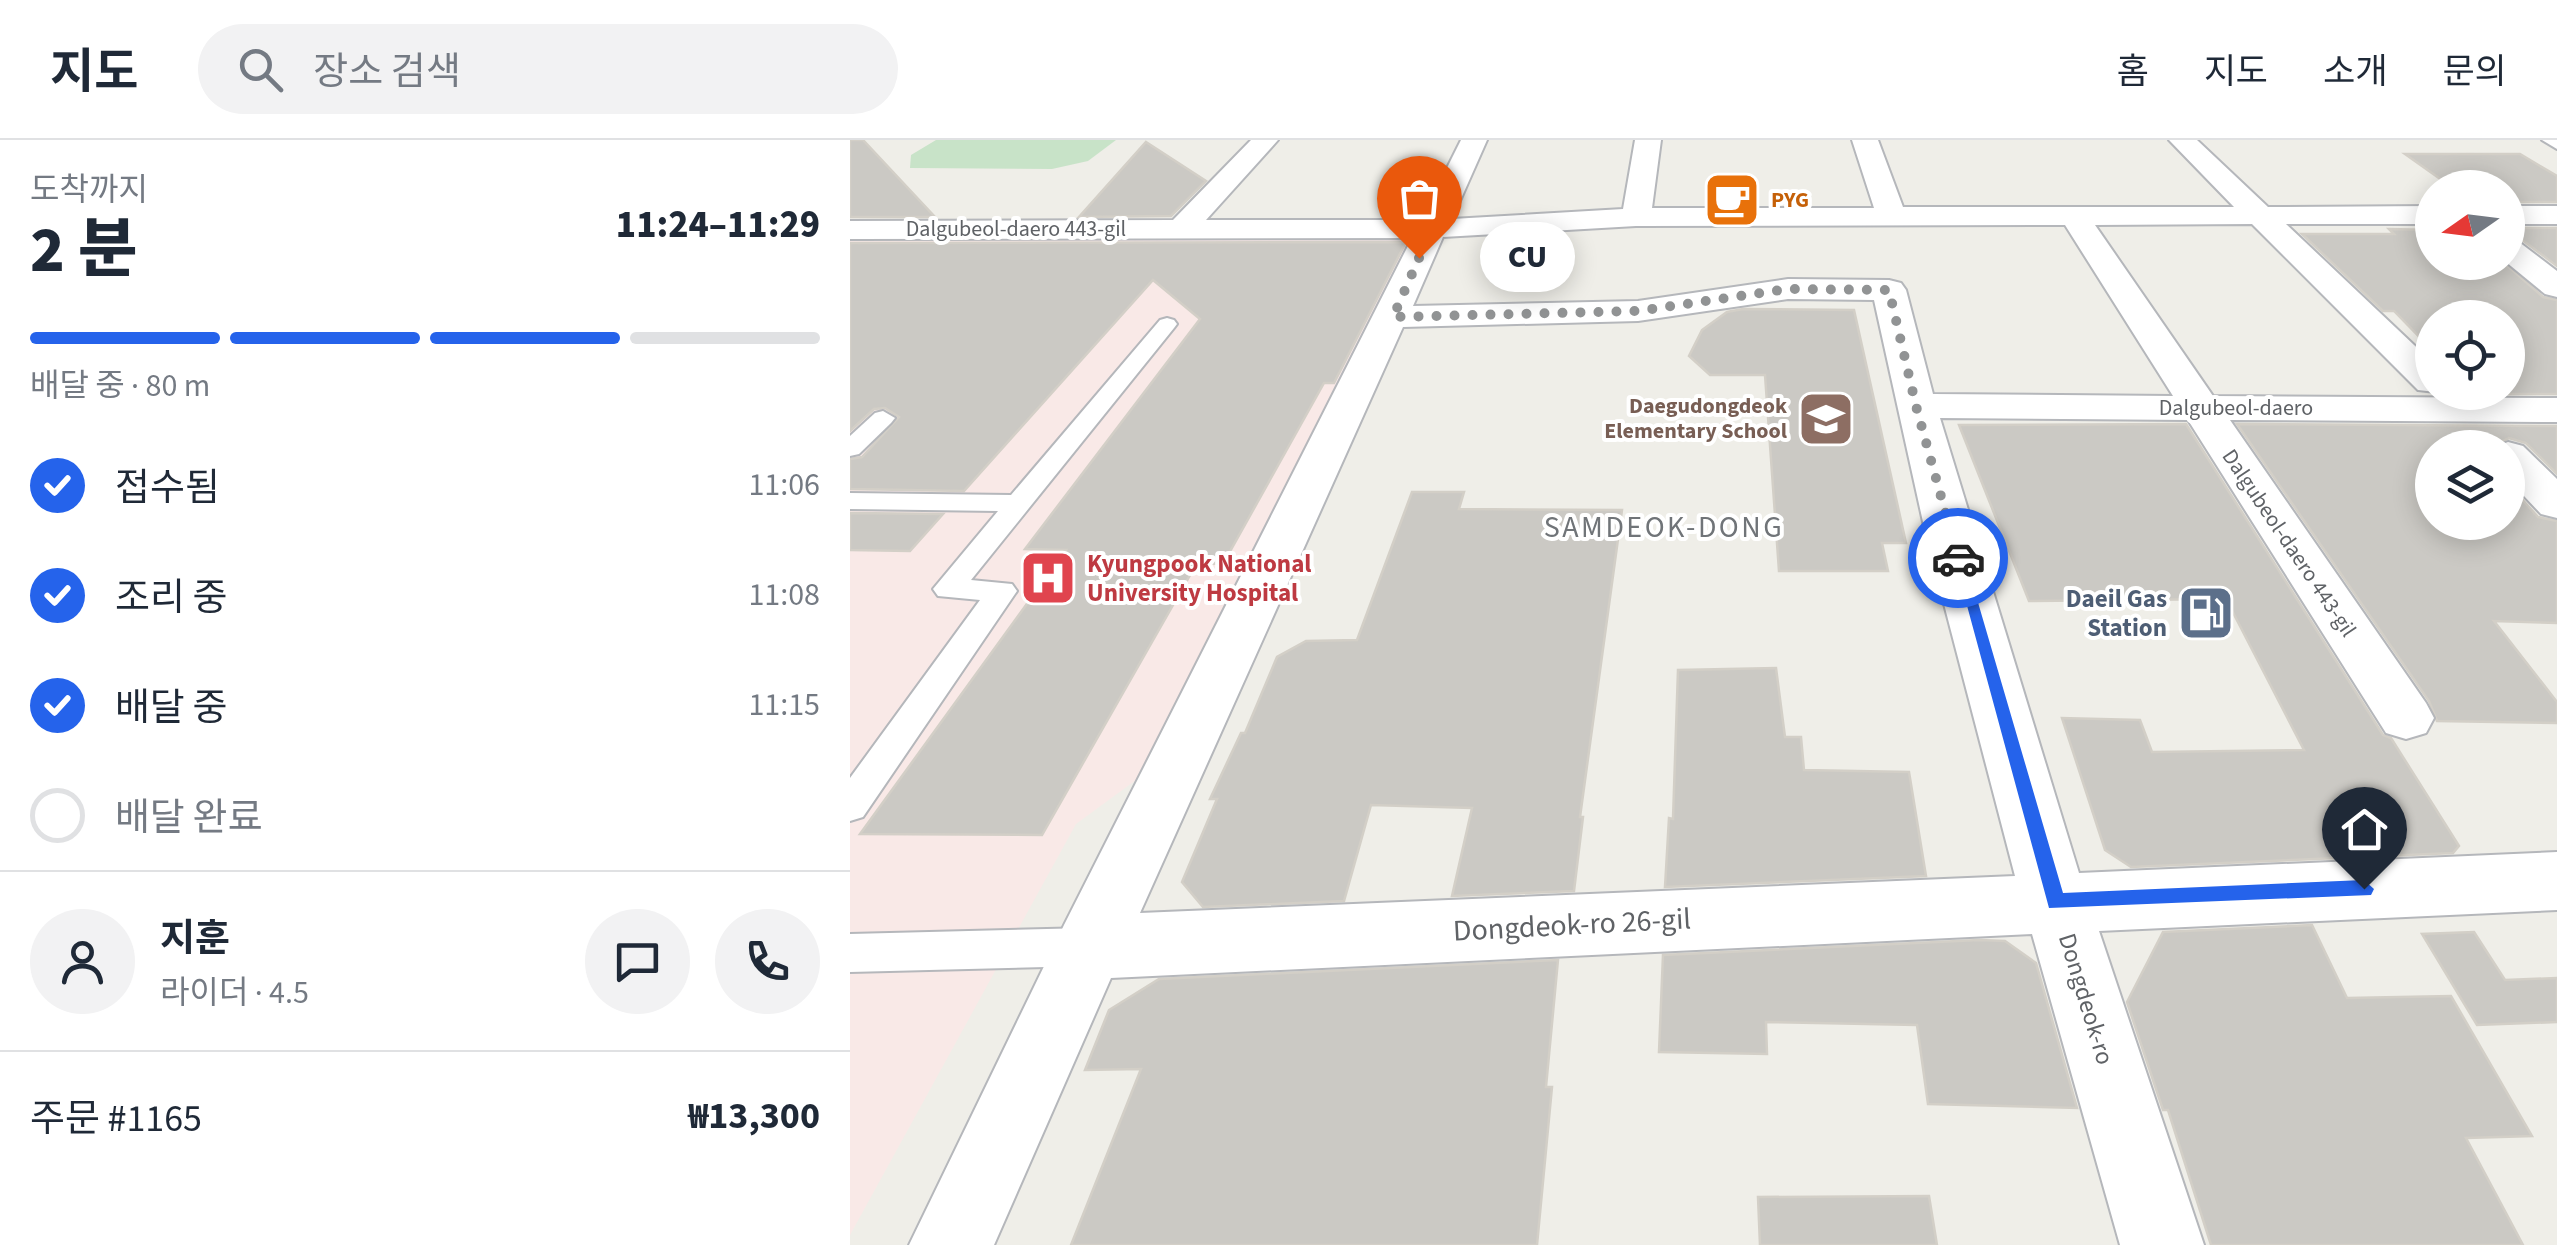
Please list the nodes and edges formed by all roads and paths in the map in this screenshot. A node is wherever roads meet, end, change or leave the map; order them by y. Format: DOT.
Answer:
graph roads {
  1 [pos="1266,140"];
  2 [pos="1474,140"];
  3 [pos="1648,140"];
  4 [pos="1865,140"];
  5 [pos="2182,140"];
  6 [pos="2255,214"];
  7 [pos="2415,215"];
  8 [pos="2525,215"];
  9 [pos="2557,215"];
  10 [pos="1636,216"];
  11 [pos="1892,216"];
  12 [pos="2074,216"];
  13 [pos="1182,228"];
  14 [pos="1432,229"];
  15 [pos="850,230"];
  16 [pos="2525,262"];
  17 [pos="2557,287"];
  18 [pos="1393,317"];
  19 [pos="1167,324"];
  20 [pos="2415,366"];
  21 [pos="2415,397"];
  22 [pos="1916,406"];
  23 [pos="2525,406"];
  24 [pos="2198,408"];
  25 [pos="2461,410"];
  26 [pos="2557,410"];
  27 [pos="883,418"];
  28 [pos="2482,430"];
  29 [pos="850,449"];
  30 [pos="2525,472"];
  31 [pos="850,500"];
  32 [pos="1020,503"];
  33 [pos="2557,504"];
  34 [pos="2406,718"];
  35 [pos="850,806"];
  36 [pos="2557,881"];
  37 [pos="2056,902"];
  38 [pos="1088,948"];
  39 [pos="850,953"];
  40 [pos="950,1245"];
  41 [pos="2162,1245"];
  1 -- 13 [label="street"];
  2 -- 14 [label="street"];
  3 -- 10 [label="street"];
  4 -- 11 [label="street"];
  5 -- 6 [label="street"];
  6 -- 7 [label="street, Dalgubeol-daero 443-gil"];
  6 -- 12 [label="street, Dalgubeol-daero 443-gil"];
  6 -- 20 [label="street"];
  8 -- 9 [label="street"];
  10 -- 11 [label="street, Dalgubeol-daero 443-gil"];
  10 -- 14 [label="street, Dalgubeol-daero 443-gil"];
  11 -- 12 [label="street, Dalgubeol-daero 443-gil"];
  12 -- 24 [label="street, Dalgubeol-daero 443-gil"];
  13 -- 14 [label="street, Dalgubeol-daero 443-gil"];
  13 -- 15 [label="street, Dalgubeol-daero 443-gil"];
  14 -- 18 [label="street"];
  16 -- 17 [label="street"];
  18 -- 22 [label="street, Dongdeok-ro"];
  18 -- 38 [label="street"];
  19 -- 32 [label="lane"];
  21 -- 24 [label="street, Dalgubeol-daero"];
  22 -- 24 [label="street, Dalgubeol-daero"];
  22 -- 37 [label="street, Dongdeok-ro"];
  23 -- 26 [label="street, Dalgubeol-daero"];
  24 -- 34 [label="street, Dalgubeol-daero 443-gil"];
  25 -- 28 [label="street"];
  27 -- 29 [label="lane"];
  30 -- 33 [label="street"];
  31 -- 32 [label="lane"];
  32 -- 35 [label="lane"];
  36 -- 37 [label="street"];
  37 -- 38 [label="street, Dongdeok-ro 26-gil"];
  37 -- 41 [label="street, Dongdeok-ro"];
  38 -- 39 [label="lane"];
  38 -- 40 [label="street"];
}
